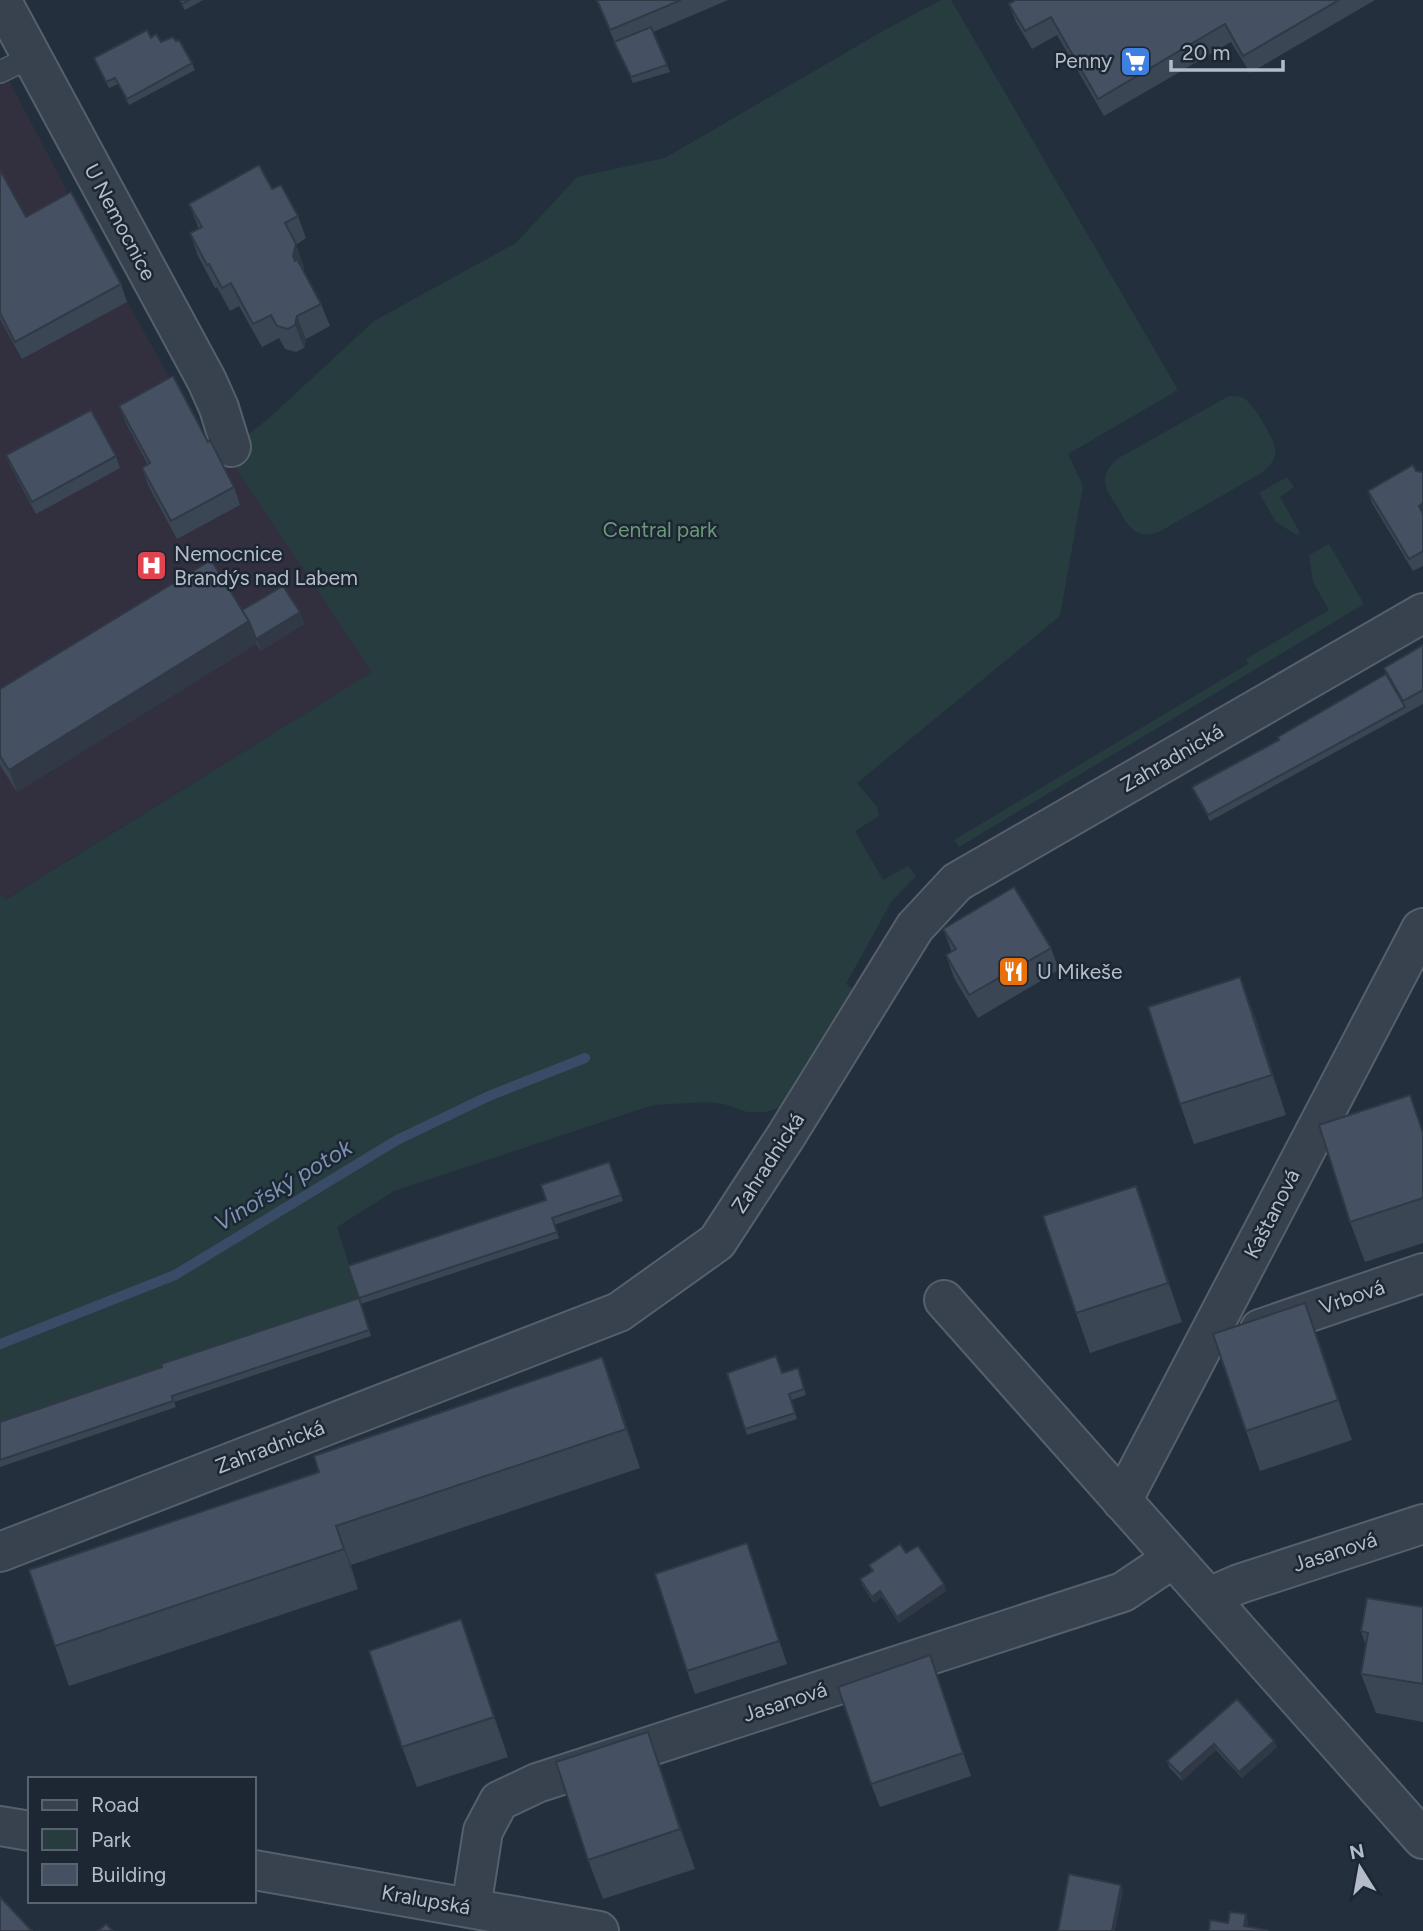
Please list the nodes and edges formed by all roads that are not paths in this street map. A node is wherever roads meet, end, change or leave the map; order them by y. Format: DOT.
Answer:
graph roads {
  1 [pos="1,0"];
  2 [pos="16,65"];
  3 [pos="231,447"];
  4 [pos="1423,613"];
  5 [pos="1423,928"];
  6 [pos="1423,1273"];
  7 [pos="944,1300"];
  8 [pos="1202,1348"];
  9 [pos="1122,1501"];
  10 [pos="1423,1524"];
  11 [pos="0,1552"];
  12 [pos="1172,1559"];
  13 [pos="1209,1597"];
  14 [pos="0,1826"];
  15 [pos="28,1831"];
  16 [pos="1423,1839"];
  17 [pos="256,1870"];
  18 [pos="471,1908"];
  19 [pos="599,1931"];
  1 -- 2 [label="street, U Nemocnice"];
  2 -- 3 [label="street, U Nemocnice"];
  4 -- 11 [label="street, Zahradnická"];
  5 -- 8 [label="street, Kaštanová"];
  6 -- 8 [label="street, Vrbová"];
  7 -- 9 [label="street"];
  8 -- 9 [label="street, Kaštanová"];
  9 -- 12 [label="street"];
  10 -- 13 [label="street, Jasanová"];
  12 -- 13 [label="street"];
  12 -- 18 [label="street, Jasanová"];
  13 -- 16 [label="street"];
  14 -- 15 [label="street"];
  17 -- 18 [label="street, Kralupská"];
  18 -- 19 [label="street, Kralupská"];
}
